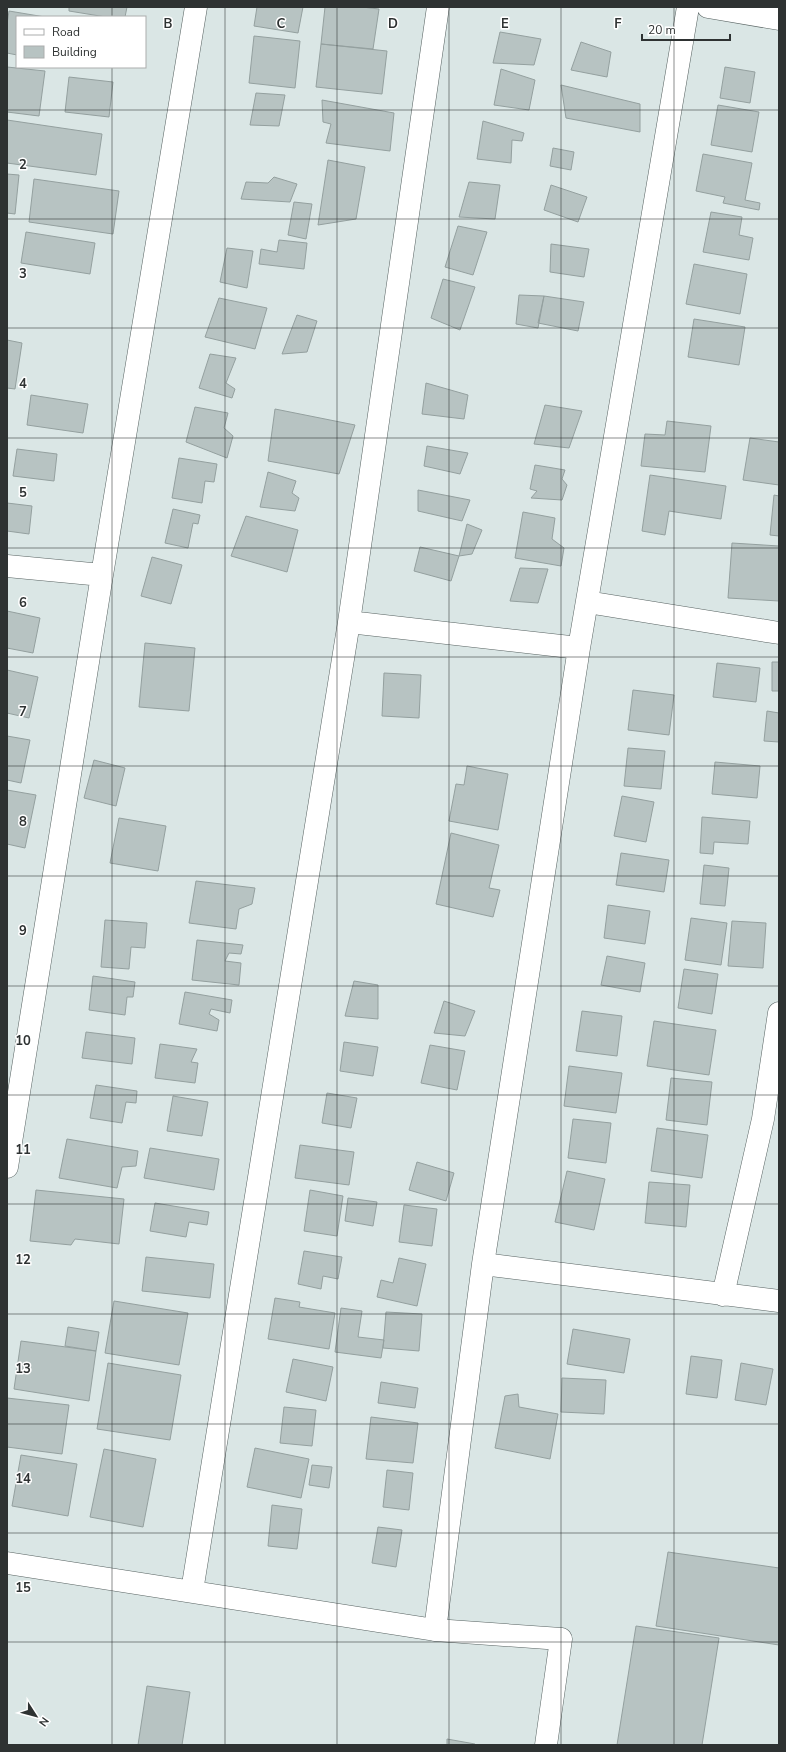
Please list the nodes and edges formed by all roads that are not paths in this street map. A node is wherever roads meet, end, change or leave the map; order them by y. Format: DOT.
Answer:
graph roads {
  1 [pos="196,7"];
  2 [pos="438,7"];
  3 [pos="688,7"];
  4 [pos="708,7"];
  5 [pos="779,19"];
  6 [pos="7,566"];
  7 [pos="102,575"];
  8 [pos="587,602"];
  9 [pos="350,622"];
  10 [pos="779,633"];
  11 [pos="579,648"];
  12 [pos="779,1013"];
  13 [pos="7,1167"];
  14 [pos="483,1264"];
  15 [pos="723,1295"];
  16 [pos="779,1301"];
  17 [pos="7,1563"];
  18 [pos="192,1591"];
  19 [pos="435,1630"];
  20 [pos="546,1745"];
  1 -- 7 [label="street"];
  2 -- 9 [label="street"];
  3 -- 8 [label="street"];
  4 -- 5 [label="street"];
  6 -- 7 [label="street"];
  7 -- 13 [label="street"];
  8 -- 10 [label="street"];
  8 -- 11 [label="street"];
  9 -- 11 [label="street"];
  9 -- 18 [label="street"];
  11 -- 14 [label="street"];
  12 -- 15 [label="street"];
  14 -- 15 [label="street"];
  14 -- 19 [label="street"];
  15 -- 16 [label="street"];
  17 -- 18 [label="street"];
  18 -- 19 [label="street"];
  19 -- 20 [label="street"];
}
